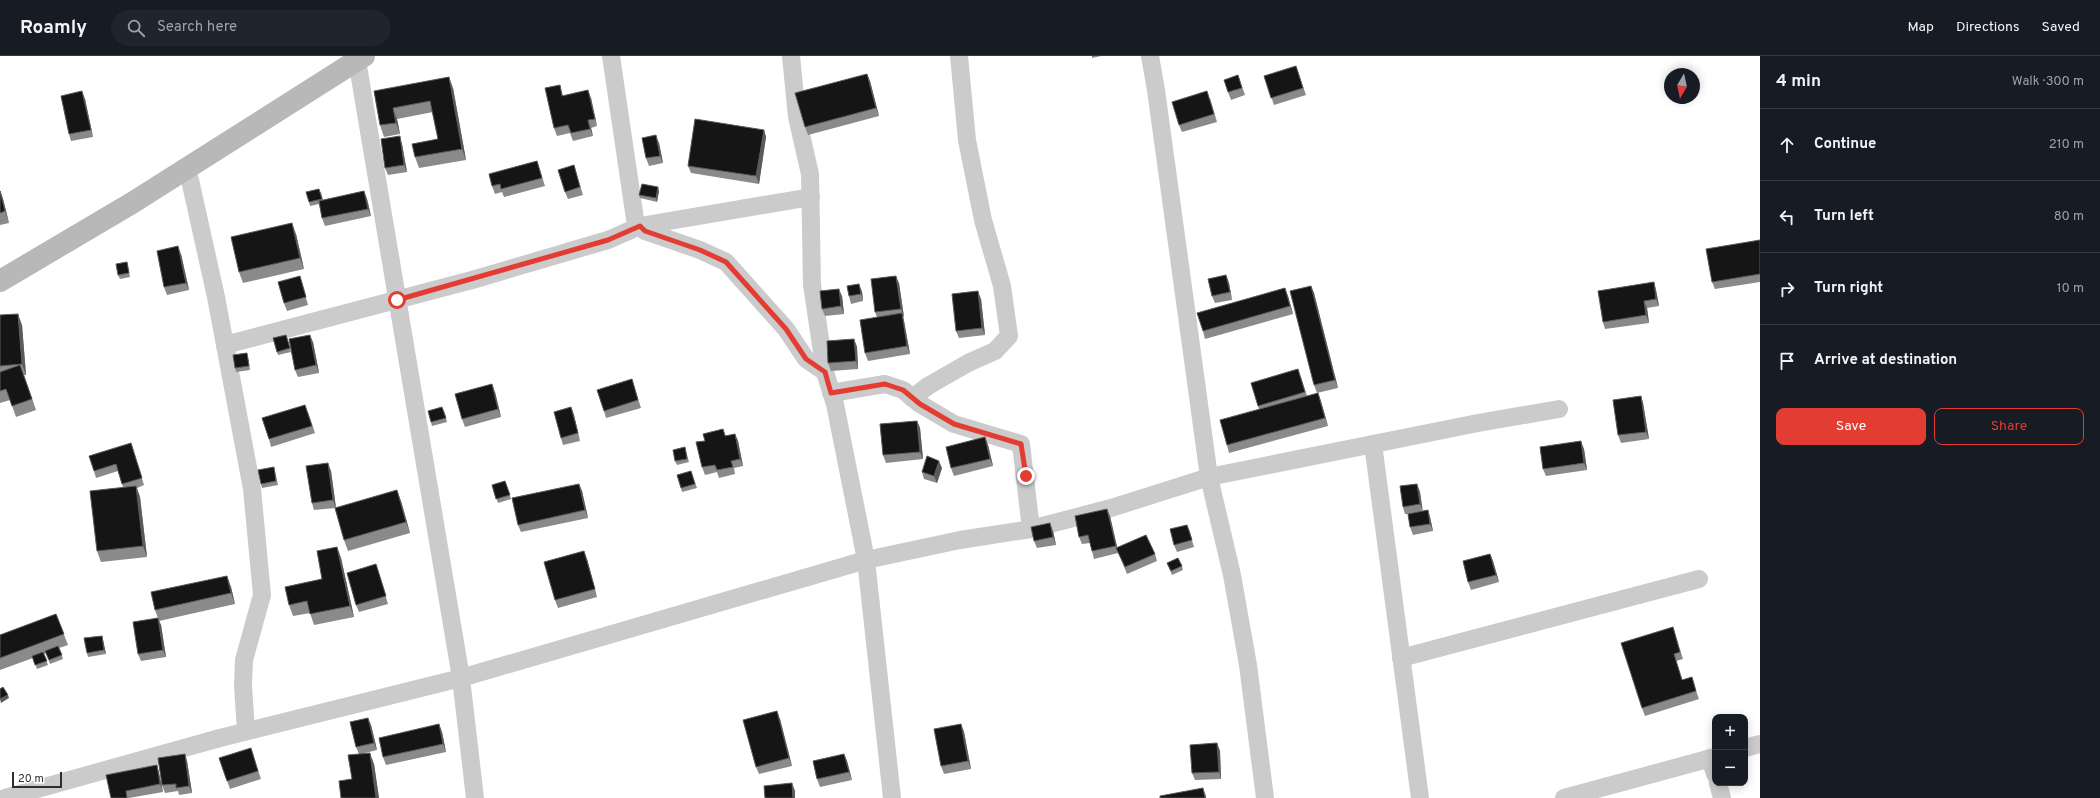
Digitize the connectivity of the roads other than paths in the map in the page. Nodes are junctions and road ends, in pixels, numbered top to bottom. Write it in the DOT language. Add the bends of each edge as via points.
graph roads {
  1 [pos="611,56"];
  2 [pos="792,56"];
  3 [pos="959,56"];
  4 [pos="1150,56"];
  5 [pos="360,58"];
  6 [pos="184,170"];
  7 [pos="811,197"];
  8 [pos="640,226"];
  9 [pos="0,281"];
  10 [pos="397,300"];
  11 [pos="225,344"];
  12 [pos="825,372"];
  13 [pos="831,393"];
  14 [pos="912,398"];
  15 [pos="1559,409"];
  16 [pos="1373,444"];
  17 [pos="1209,477"];
  18 [pos="1031,529"];
  19 [pos="866,560"];
  20 [pos="1699,579"];
  21 [pos="1401,658"];
  22 [pos="461,678"];
  23 [pos="246,731"];
  24 [pos="1760,744"];
  25 [pos="1748,747"];
  26 [pos="1712,763"];
  27 [pos="1719,786"];
  28 [pos="5,798"];
  29 [pos="475,798"];
  30 [pos="892,798"];
  31 [pos="1265,798"];
  32 [pos="1420,798"];
  33 [pos="1564,798"];
  34 [pos="1722,798"];
  1 -- 8 [label="street" via="632,206 635,220"];
  2 -- 7 [label="street" via="797,117 810,174"];
  3 -- 14 [label="street" via="967,140 983,220 1002,286 1009,336 994,352 968,363"];
  4 -- 17 [label="street"];
  5 -- 6 [label="main road"];
  5 -- 10 [label="street"];
  6 -- 9 [label="main road"];
  6 -- 11 [label="street" via="190,180"];
  7 -- 8 [label="street"];
  7 -- 12 [label="street" via="812,285"];
  8 -- 10 [label="street" via="608,240"];
  8 -- 12 [label="street" via="645,231 688,245 726,262 786,329 806,359"];
  10 -- 11 [label="street"];
  10 -- 22 [label="street"];
  11 -- 23 [label="street" via="252,489 262,595 244,660"];
  12 -- 13 [label="street"];
  13 -- 14 [label="street" via="885,384 903,390"];
  13 -- 19 [label="street"];
  14 -- 18 [label="street" via="954,424 1021,444"];
  15 -- 16 [label="street"];
  16 -- 17 [label="street"];
  16 -- 21 [label="street"];
  17 -- 18 [label="street" via="1111,508"];
  17 -- 31 [label="street" via="1232,575 1248,665"];
  18 -- 19 [label="street" via="960,540"];
  19 -- 22 [label="street"];
  19 -- 30 [label="street"];
  20 -- 21 [label="street"];
  21 -- 32 [label="street"];
  22 -- 23 [label="street"];
  22 -- 29 [label="street"];
  23 -- 28 [label="street"];
  24 -- 25 [label="street"];
  26 -- 33 [label="street"];
  27 -- 34 [label="street"];
}
